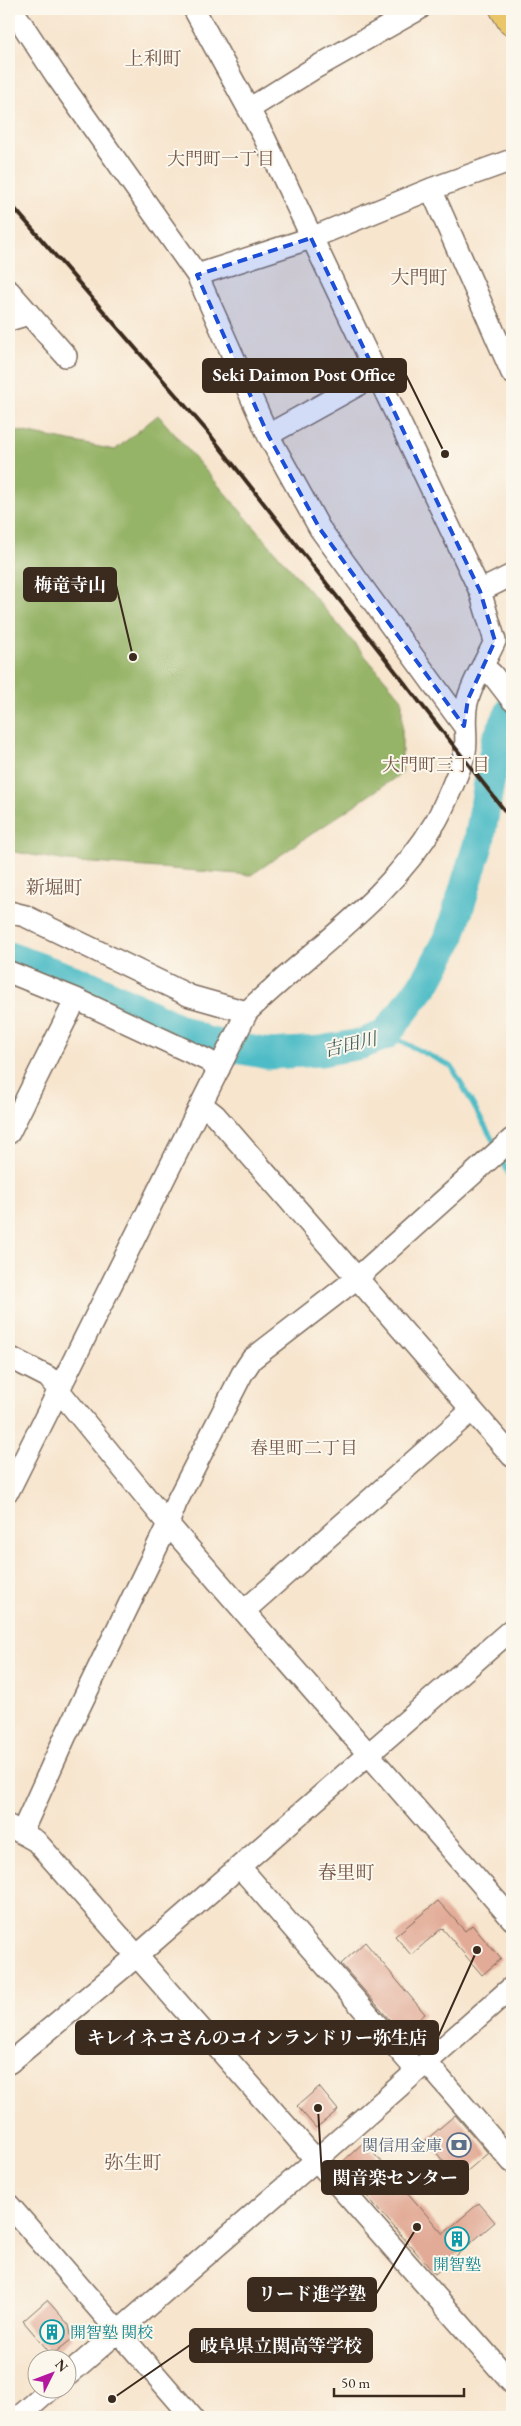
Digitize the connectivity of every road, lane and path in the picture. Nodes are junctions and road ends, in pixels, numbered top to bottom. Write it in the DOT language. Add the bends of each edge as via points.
graph roads {
  1 [pos="12,9"];
  2 [pos="194,9"];
  3 [pos="419,9"];
  4 [pos="504,9"];
  5 [pos="512,22"];
  6 [pos="249,109"];
  7 [pos="512,160"];
  8 [pos="432,188"];
  9 [pos="311,238"];
  10 [pos="197,275"];
  11 [pos="9,291"];
  12 [pos="19,317"];
  13 [pos="66,356"];
  14 [pos="512,373"];
  15 [pos="376,375"];
  16 [pos="268,435"];
  17 [pos="512,575"];
  18 [pos="480,591"];
  19 [pos="488,670"];
  20 [pos="512,700"];
  21 [pos="464,726"];
  22 [pos="9,912"];
  23 [pos="9,972"];
  24 [pos="76,1000"];
  25 [pos="245,1016"];
  26 [pos="223,1062"];
  27 [pos="201,1104"];
  28 [pos="9,1133"];
  29 [pos="512,1140"];
  30 [pos="358,1278"];
  31 [pos="9,1357"];
  32 [pos="58,1390"];
  33 [pos="472,1410"];
  34 [pos="512,1456"];
  35 [pos="9,1490"];
  36 [pos="168,1524"];
  37 [pos="244,1611"];
  38 [pos="512,1629"];
  39 [pos="369,1754"];
  40 [pos="15,1829"];
  41 [pos="240,1866"];
  42 [pos="512,1919"];
  43 [pos="138,1955"];
  44 [pos="512,1987"];
  45 [pos="9,2063"];
  46 [pos="422,2067"];
  47 [pos="316,2160"];
  48 [pos="512,2162"];
  49 [pos="9,2206"];
  50 [pos="117,2332"];
  51 [pos="78,2366"];
  52 [pos="512,2384"];
  53 [pos="41,2398"];
  54 [pos="19,2417"];
  55 [pos="192,2417"];
  1 -- 10 [label="street"];
  2 -- 6 [label="street"];
  3 -- 6 [label="street" via="313,68"];
  4 -- 5 [label="highway"];
  6 -- 9 [label="street"];
  7 -- 8 [label="street"];
  8 -- 9 [label="street"];
  8 -- 14 [label="street"];
  9 -- 10 [label="street"];
  9 -- 15 [label="street"];
  10 -- 16 [label="street"];
  11 -- 12 [label="street"];
  12 -- 13 [label="street"];
  15 -- 16 [label="street"];
  15 -- 18 [label="street"];
  16 -- 21 [label="street" via="320,529"];
  17 -- 18 [label="street"];
  18 -- 19 [label="street" via="495,641"];
  19 -- 20 [label="street"];
  19 -- 21 [label="street" via="468,699"];
  21 -- 25 [label="street" via="465,751 436,820 419,846 376,899 278,981"];
  22 -- 25 [label="street" via="25,916 190,996"];
  23 -- 24 [label="street"];
  24 -- 26 [label="street" via="207,1060"];
  24 -- 28 [label="street"];
  25 -- 26 [label="street"];
  26 -- 27 [label="street"];
  27 -- 30 [label="street" via="215,1115"];
  27 -- 32 [label="street"];
  29 -- 30 [label="street"];
  30 -- 33 [label="street"];
  30 -- 36 [label="street" via="252,1359 185,1485"];
  31 -- 32 [label="street" via="48,1376"];
  32 -- 35 [label="street"];
  32 -- 36 [label="street"];
  33 -- 34 [label="street"];
  33 -- 37 [label="street"];
  36 -- 37 [label="street"];
  36 -- 40 [label="street" via="65,1737"];
  37 -- 39 [label="street"];
  38 -- 39 [label="street"];
  39 -- 41 [label="street"];
  39 -- 42 [label="street"];
  40 -- 43 [label="street" via="36,1840"];
  41 -- 43 [label="street"];
  41 -- 46 [label="street"];
  43 -- 45 [label="street"];
  43 -- 47 [label="street"];
  44 -- 46 [label="street"];
  46 -- 47 [label="street"];
  46 -- 48 [label="street"];
  47 -- 50 [label="street"];
  47 -- 52 [label="street"];
  49 -- 50 [label="street"];
  50 -- 51 [label="street"];
  50 -- 55 [label="street"];
  53 -- 54 [label="street"];
}
